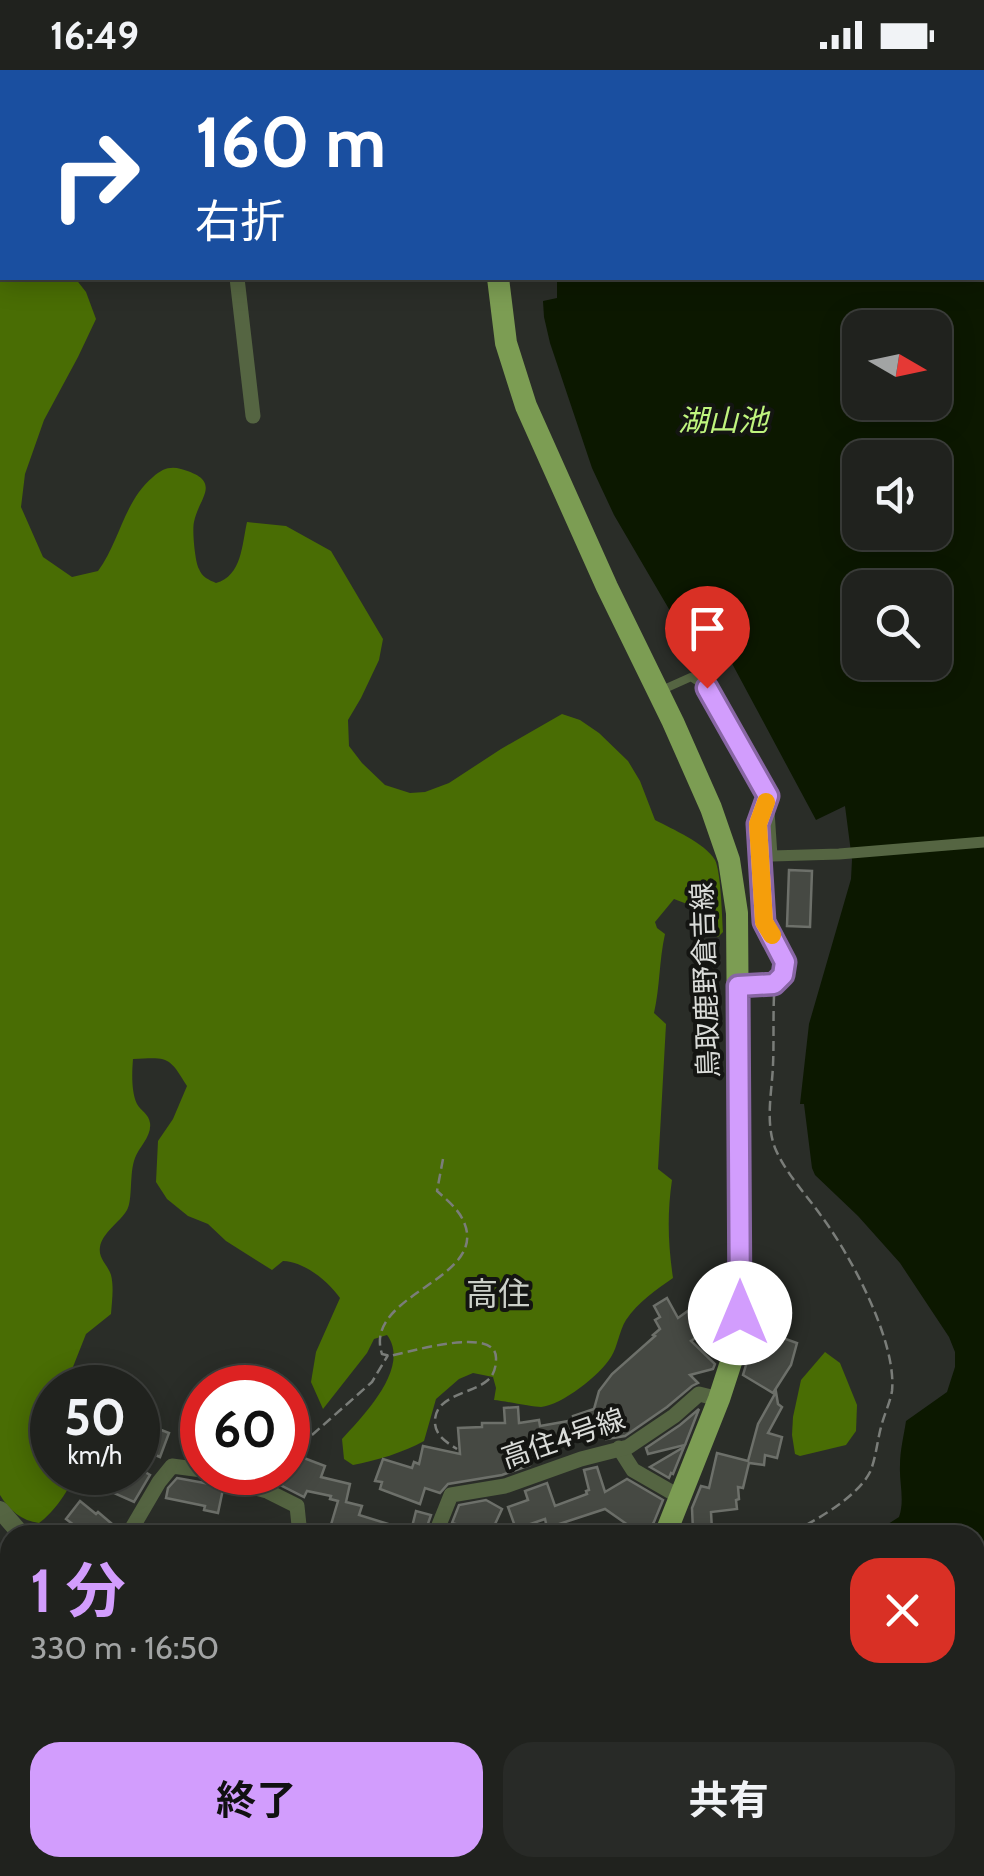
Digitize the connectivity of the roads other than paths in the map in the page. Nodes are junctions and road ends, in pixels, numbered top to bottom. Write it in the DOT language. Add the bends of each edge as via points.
graph roads {
  1 [pos="237,280"];
  2 [pos="498,280"];
  3 [pos="253,416"];
  4 [pos="658,691"];
  5 [pos="768,796"];
  6 [pos="984,842"];
  7 [pos="738,986"];
  8 [pos="719,1400"];
  9 [pos="619,1448"];
  10 [pos="180,1467"];
  11 [pos="276,1495"];
  12 [pos="680,1497"];
  13 [pos="134,1525"];
  14 [pos="299,1525"];
  15 [pos="439,1525"];
  16 [pos="669,1525"];
  1 -- 3 [label="street"];
  2 -- 4 [label="main road, 鳥取鹿野倉吉線" via="506,342 526,406"];
  4 -- 5 [label="lane" via="691,677 707,688"];
  4 -- 7 [label="main road, 鳥取鹿野倉吉線" via="729,860 738,913"];
  5 -- 6 [label="street" via="772,856"];
  5 -- 7 [label="lane" via="758,824 764,922 785,962 783,975 774,984"];
  7 -- 8 [label="main road, 鳥取鹿野倉吉線" via="740,1313"];
  8 -- 9 [label="street, 高住4号線" via="698,1394 640,1440"];
  8 -- 12 [label="main road, 鳥取鹿野倉吉線"];
  9 -- 12 [label="street" via="633,1470"];
  9 -- 15 [label="street, 高住4号線" via="505,1486 451,1495"];
  10 -- 13 [label="street" via="172,1466 159,1482"];
  11 -- 14 [label="street" via="297,1506"];
  12 -- 16 [label="main road, 鳥取鹿野倉吉線"];
}
